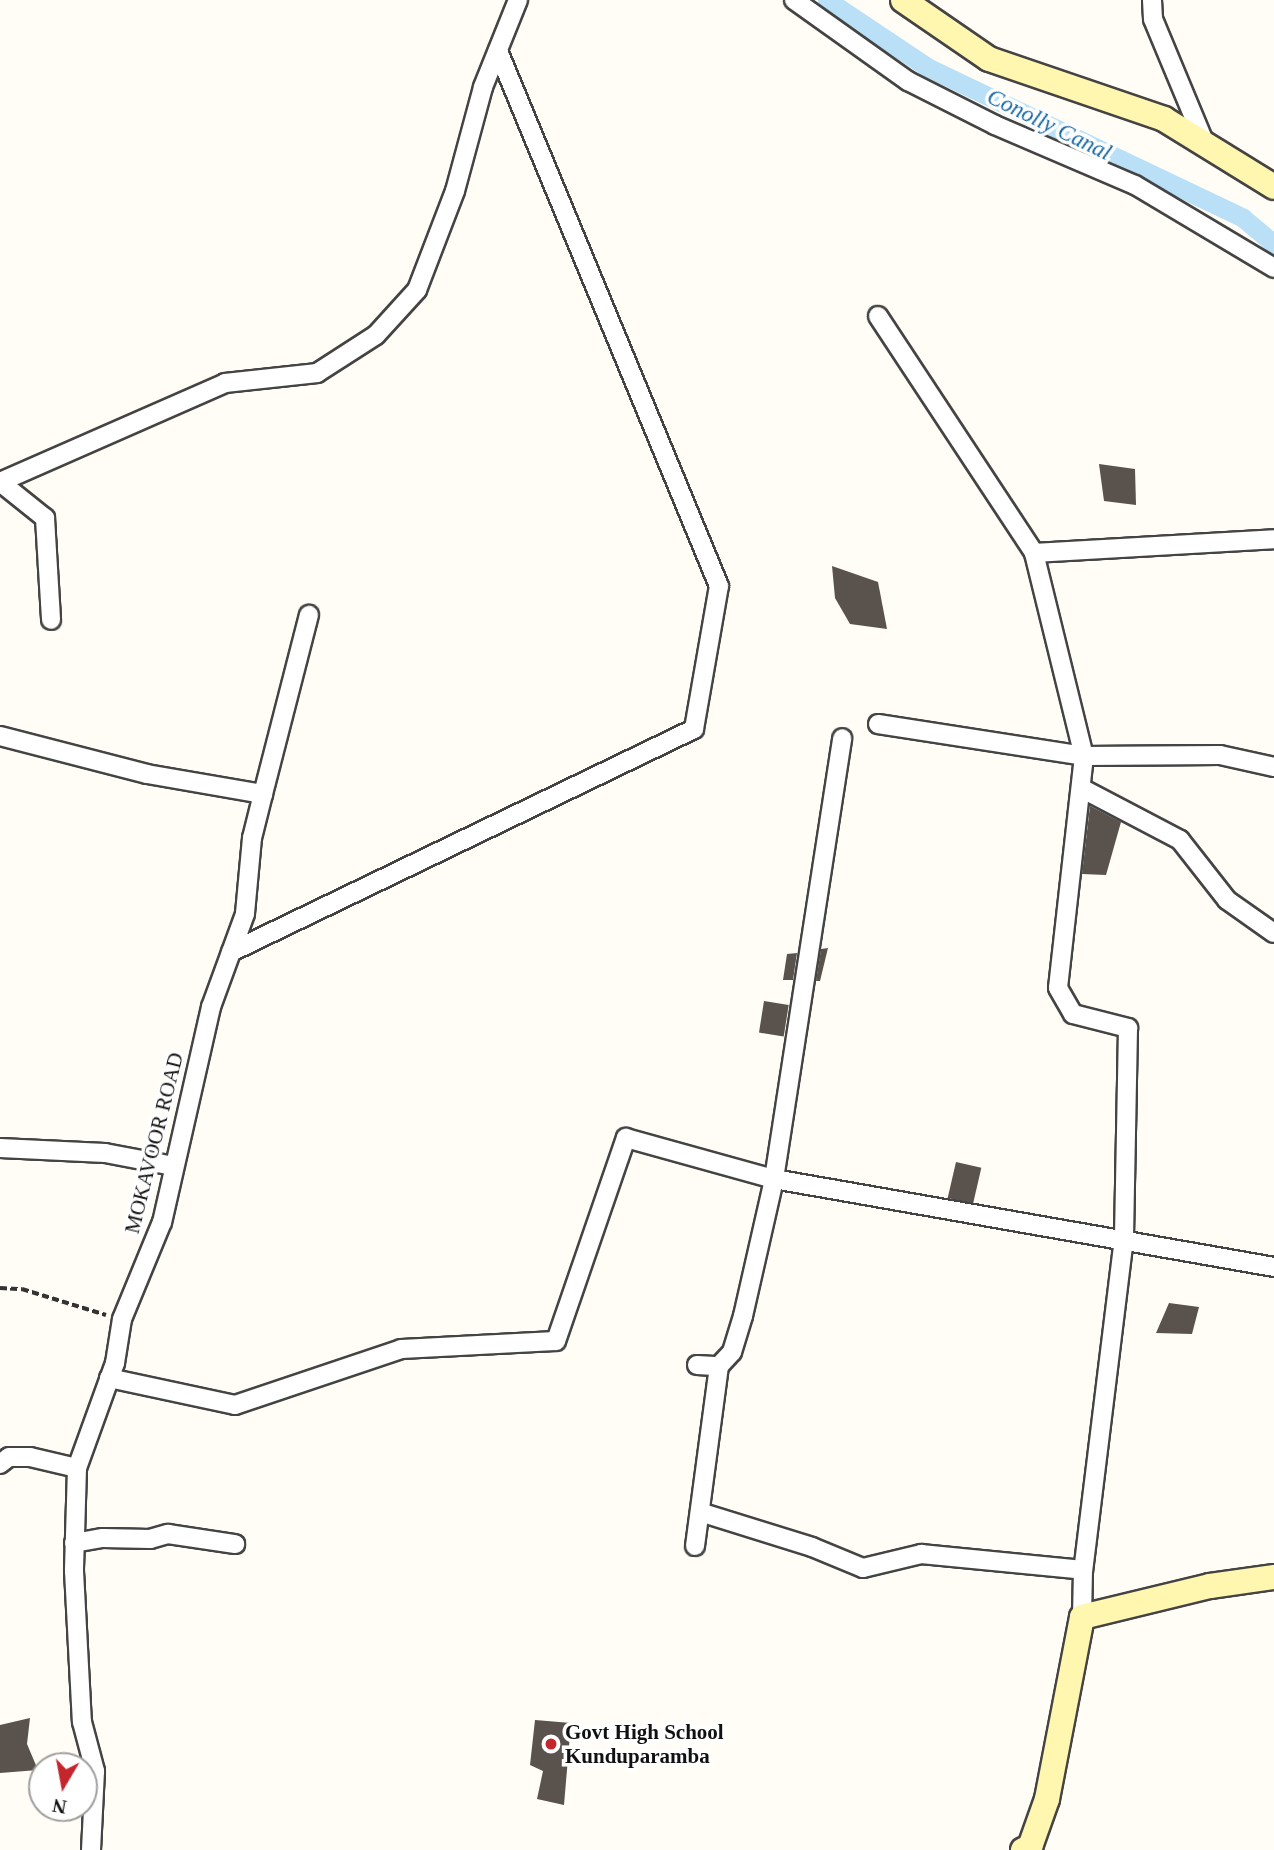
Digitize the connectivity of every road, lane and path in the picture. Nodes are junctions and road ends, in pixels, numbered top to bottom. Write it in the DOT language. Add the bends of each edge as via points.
graph roads {
  1 [pos="518,0"];
  2 [pos="794,0"];
  3 [pos="903,0"];
  4 [pos="1152,0"];
  5 [pos="498,51"];
  6 [pos="1205,144"];
  7 [pos="1274,187"];
  8 [pos="1274,268"];
  9 [pos="878,316"];
  10 [pos="0,482"];
  11 [pos="1274,539"];
  12 [pos="1034,554"];
  13 [pos="309,615"];
  14 [pos="51,620"];
  15 [pos="878,724"];
  16 [pos="1,732"];
  17 [pos="842,738"];
  18 [pos="1084,756"];
  19 [pos="1274,767"];
  20 [pos="1081,788"];
  21 [pos="263,794"];
  22 [pos="1274,933"];
  23 [pos="231,952"];
  24 [pos="0,1148"];
  25 [pos="173,1166"];
  26 [pos="774,1179"];
  27 [pos="1124,1238"];
  28 [pos="1274,1267"];
  29 [pos="0,1288"];
  30 [pos="122,1320"];
  31 [pos="697,1365"];
  32 [pos="719,1366"];
  33 [pos="108,1378"];
  34 [pos="0,1464"];
  35 [pos="77,1468"];
  36 [pos="703,1513"];
  37 [pos="75,1543"];
  38 [pos="235,1544"];
  39 [pos="695,1546"];
  40 [pos="1083,1570"];
  41 [pos="1274,1577"];
  42 [pos="1082,1617"];
  43 [pos="1028,1849"];
  44 [pos="91,1850"];
  1 -- 5 [label="street"];
  2 -- 8 [label="street" via="908,81 1168,202"];
  3 -- 6 [label="main road" via="989,59 1164,119"];
  4 -- 6 [label="street" via="1153,19"];
  5 -- 10 [label="street" via="455,191 417,290 376,335 317,373 225,383"];
  5 -- 23 [label="street" via="719,586 694,729"];
  6 -- 7 [label="main road"];
  9 -- 12 [label="street"];
  10 -- 14 [label="street" via="45,518"];
  11 -- 12 [label="street"];
  12 -- 18 [label="street"];
  13 -- 21 [label="street, MOKAVOOR ROAD"];
  15 -- 18 [label="street"];
  16 -- 21 [label="street" via="147,774"];
  17 -- 26 [label="street"];
  18 -- 19 [label="street" via="1220,755"];
  18 -- 20 [label="street"];
  20 -- 22 [label="street" via="1180,840 1227,900"];
  20 -- 27 [label="street" via="1058,988 1073,1014 1128,1028"];
  21 -- 23 [label="street, MOKAVOOR ROAD" via="252,838 245,914"];
  23 -- 25 [label="street, MOKAVOOR ROAD" via="211,1007"];
  24 -- 25 [label="street" via="105,1153"];
  25 -- 30 [label="street, MOKAVOOR ROAD" via="162,1222"];
  26 -- 27 [label="street"];
  26 -- 32 [label="street" via="743,1316 732,1352"];
  26 -- 33 [label="street" via="626,1138 556,1340 401,1349 235,1405"];
  27 -- 28 [label="street"];
  27 -- 40 [label="street"];
  29 -- 30 [label="path" via="22,1289"];
  30 -- 33 [label="street, MOKAVOOR ROAD"];
  31 -- 32 [label="street"];
  32 -- 36 [label="street"];
  33 -- 35 [label="street, MOKAVOOR ROAD"];
  34 -- 35 [label="street" via="9,1457 30,1457"];
  35 -- 37 [label="street, MOKAVOOR ROAD"];
  36 -- 39 [label="street"];
  36 -- 40 [label="street" via="863,1568 921,1554"];
  37 -- 38 [label="street" via="168,1534"];
  37 -- 44 [label="street, MOKAVOOR ROAD" via="82,1722 95,1771"];
  40 -- 42 [label="street"];
  41 -- 42 [label="main road" via="1210,1586"];
  42 -- 43 [label="main road" via="1047,1799"];
}
